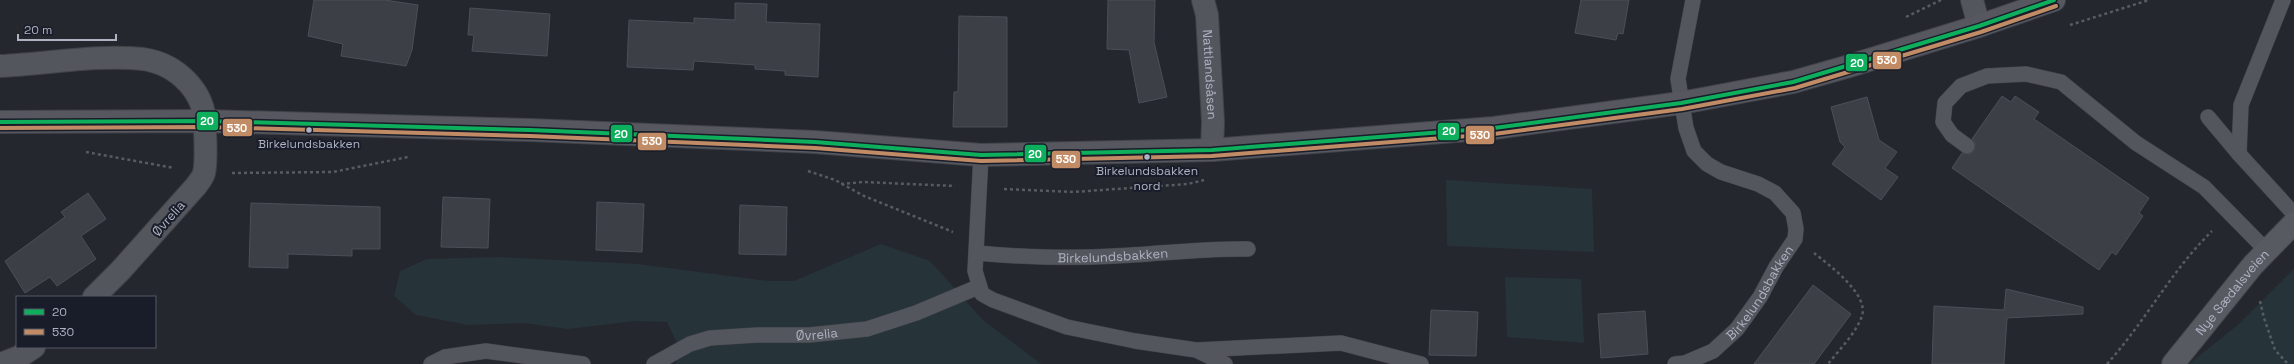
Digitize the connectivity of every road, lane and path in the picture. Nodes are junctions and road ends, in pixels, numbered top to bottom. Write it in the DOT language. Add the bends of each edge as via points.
graph roads {
  1 [pos="1203,0"];
  2 [pos="1693,0"];
  3 [pos="1941,0"];
  4 [pos="1972,0"];
  5 [pos="2054,0"];
  6 [pos="2283,0"];
  7 [pos="1899,20"];
  8 [pos="1979,26"];
  9 [pos="0,66"];
  10 [pos="1682,103"];
  11 [pos="2208,117"];
  12 [pos="205,121"];
  13 [pos="0,122"];
  14 [pos="1967,146"];
  15 [pos="78,150"];
  16 [pos="1212,150"];
  17 [pos="2239,154"];
  18 [pos="981,155"];
  19 [pos="413,156"];
  20 [pos="800,170"];
  21 [pos="204,173"];
  22 [pos="842,184"];
  23 [pos="978,188"];
  24 [pos="2294,214"];
  25 [pos="2294,223"];
  26 [pos="2216,226"];
  27 [pos="1794,239"];
  28 [pos="977,247"];
  29 [pos="1248,249"];
  30 [pos="2260,258"];
  31 [pos="978,287"];
  32 [pos="95,296"];
  33 [pos="1196,350"];
  34 [pos="431,364"];
  35 [pos="582,364"];
  36 [pos="654,364"];
  37 [pos="1225,364"];
  38 [pos="1421,364"];
  39 [pos="1675,364"];
  40 [pos="1828,364"];
  41 [pos="2107,364"];
  42 [pos="2173,364"];
  43 [pos="2288,364"];
  1 -- 16 [label="street, Nattlandsåsen" via="1208,31"];
  2 -- 10 [label="lane, Birkelundsbakken" via="1678,79"];
  3 -- 7 [label="path"];
  4 -- 8 [label="street"];
  5 -- 8 [label="main road"];
  6 -- 17 [label="lane" via="2241,105"];
  8 -- 10 [label="main road" via="1793,82"];
  9 -- 12 [label="street" via="116,58 145,59 170,69 187,80 200,98"];
  10 -- 16 [label="main road" via="1494,128"];
  10 -- 27 [label="lane, Birkelundsbakken" via="1694,151 1707,164 1722,172 1758,184 1775,193 1793,214 1796,229"];
  11 -- 17 [label="lane"];
  12 -- 13 [label="main road"];
  12 -- 18 [label="main road" via="530,130 815,142"];
  12 -- 21 [label="street"];
  14 -- 30 [label="lane" via="1952,134 1943,122 1945,102 1961,86 1987,76 2026,74 2061,82 2136,143 2204,187"];
  15 -- 21 [label="path"];
  16 -- 18 [label="main road"];
  17 -- 24 [label="lane"];
  18 -- 23 [label="lane"];
  19 -- 21 [label="path" via="333,172"];
  20 -- 22 [label="path"];
  21 -- 32 [label="street, Øvrelia" via="196,186"];
  22 -- 23 [label="path" via="863,182"];
  22 -- 28 [label="path"];
  23 -- 28 [label="lane"];
  25 -- 30 [label="main road, Nye Sædalsveien"];
  26 -- 41 [label="path" via="2191,251 2129,339"];
  27 -- 39 [label="lane, Birkelundsbakken" via="1760,297 1737,329 1713,351 1685,363"];
  27 -- 40 [label="path" via="1844,279 1859,296 1862,304 1862,316"];
  28 -- 29 [label="lane, Birkelundsbakken" via="1041,257"];
  28 -- 31 [label="lane" via="975,271"];
  30 -- 42 [label="main road, Nye Sædalsveien"];
  30 -- 43 [label="path" via="2264,318 2275,350"];
  31 -- 33 [label="lane" via="982,294 993,300 1067,327"];
  31 -- 36 [label="lane, Øvrelia" via="916,313 867,329 809,335 710,338 690,344"];
  33 -- 37 [label="lane"];
  33 -- 38 [label="lane" via="1341,343"];
  34 -- 35 [label="lane" via="445,357 486,350"];
}
